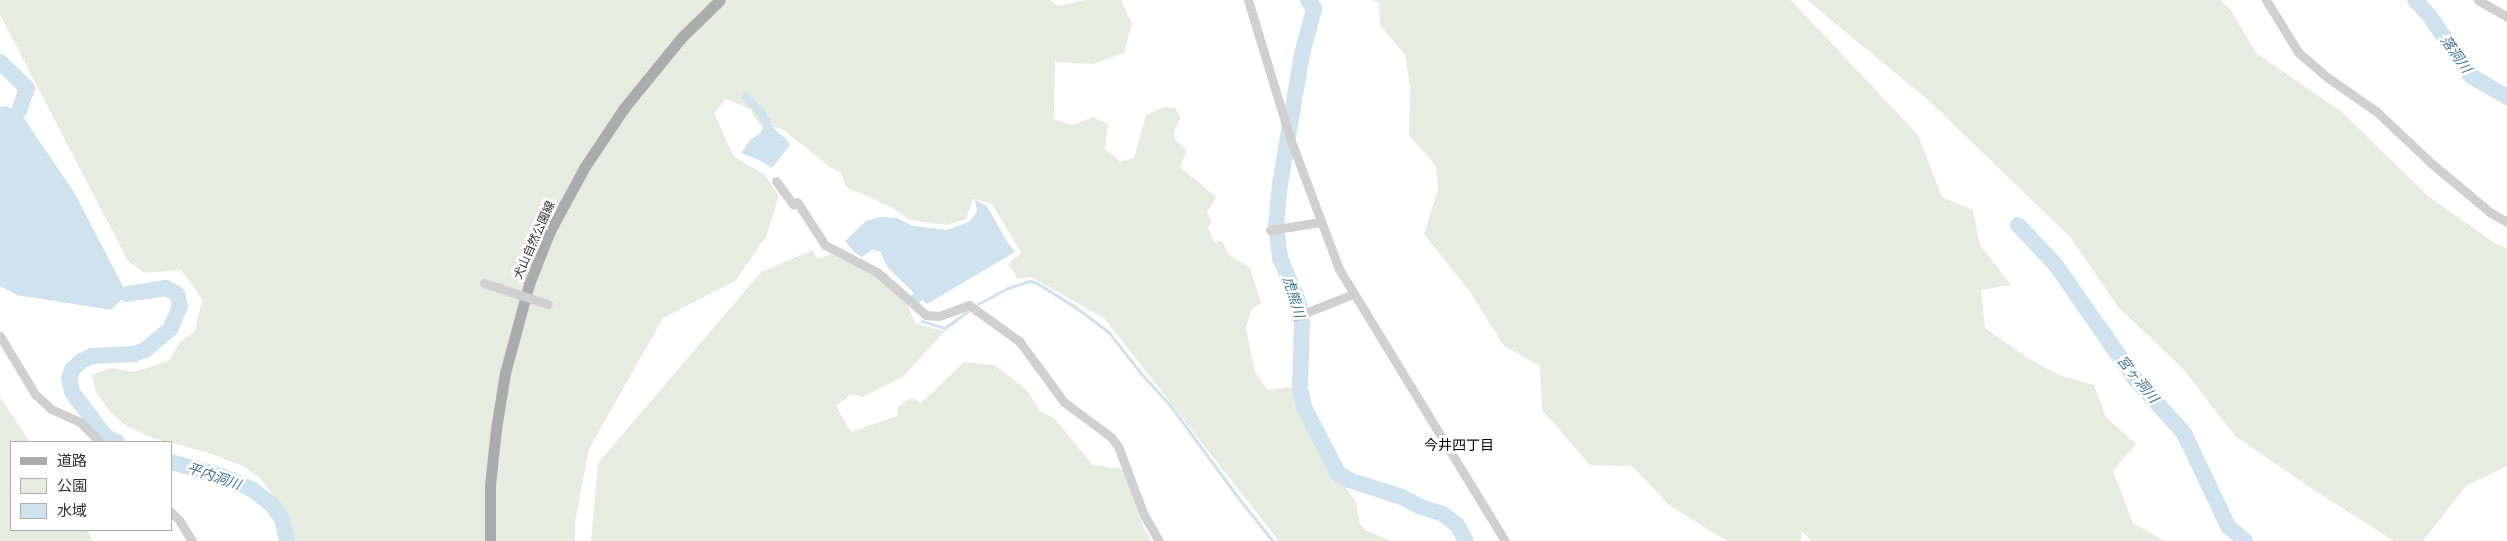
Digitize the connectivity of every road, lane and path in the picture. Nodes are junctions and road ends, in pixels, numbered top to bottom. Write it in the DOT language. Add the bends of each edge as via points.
graph roads {
  1 [pos="720,0"];
  2 [pos="1248,0"];
  3 [pos="2266,0"];
  4 [pos="2478,0"];
  5 [pos="2507,17"];
  6 [pos="776,181"];
  7 [pos="1320,222"];
  8 [pos="2507,222"];
  9 [pos="1270,230"];
  10 [pos="484,283"];
  11 [pos="1353,294"];
  12 [pos="548,304"];
  13 [pos="1295,317"];
  14 [pos="0,336"];
  15 [pos="99,441"];
  16 [pos="172,513"];
  17 [pos="192,541"];
  18 [pos="490,541"];
  19 [pos="1159,541"];
  20 [pos="1505,541"];
  1 -- 18 [label="main road, 犬山自然公園線" via="681,38 624,108 584,168 550,231 529,284 505,373 490,485"];
  2 -- 7 [label="street"];
  3 -- 8 [label="street" via="2298,52 2377,112 2431,163"];
  4 -- 5 [label="street"];
  6 -- 19 [label="street" via="793,204 797,202 825,245 878,272 926,315 939,316 969,305 1018,340 1064,402 1111,437 1118,446 1144,515"];
  7 -- 9 [label="street"];
  7 -- 11 [label="street"];
  10 -- 12 [label="street, bridge"];
  11 -- 13 [label="street"];
  11 -- 20 [label="street"];
  14 -- 15 [label="street" via="35,394 51,409 80,422"];
  16 -- 17 [label="street"];
}
